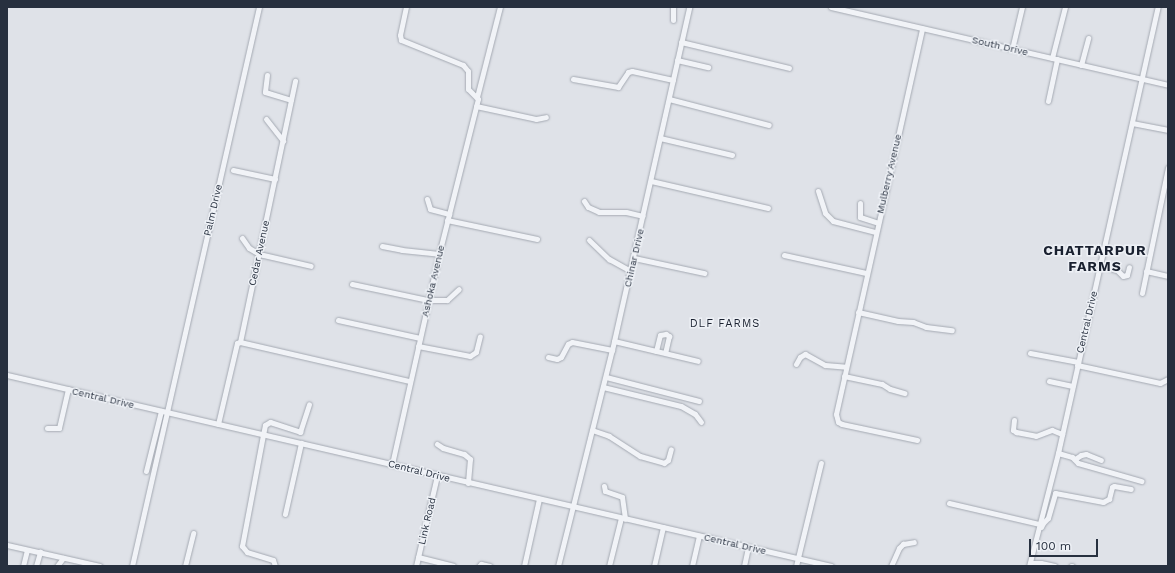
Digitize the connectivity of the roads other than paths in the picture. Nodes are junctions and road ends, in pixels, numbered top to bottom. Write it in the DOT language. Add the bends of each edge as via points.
graph roads {
  1 [pos="259,7"];
  2 [pos="406,7"];
  3 [pos="500,7"];
  4 [pos="673,7"];
  5 [pos="689,7"];
  6 [pos="832,7"];
  7 [pos="1022,7"];
  8 [pos="1065,7"];
  9 [pos="1158,7"];
  10 [pos="673,20"];
  11 [pos="922,28"];
  12 [pos="1088,38"];
  13 [pos="681,42"];
  14 [pos="1012,49"];
  15 [pos="1055,59"];
  16 [pos="677,60"];
  17 [pos="1081,65"];
  18 [pos="708,67"];
  19 [pos="789,68"];
  20 [pos="267,75"];
  21 [pos="573,79"];
  22 [pos="1142,79"];
  23 [pos="673,80"];
  24 [pos="295,81"];
  25 [pos="1168,84"];
  26 [pos="478,98"];
  27 [pos="669,99"];
  28 [pos="291,100"];
  29 [pos="1048,101"];
  30 [pos="476,106"];
  31 [pos="546,117"];
  32 [pos="266,119"];
  33 [pos="1132,123"];
  34 [pos="769,125"];
  35 [pos="1168,130"];
  36 [pos="660,138"];
  37 [pos="283,141"];
  38 [pos="732,155"];
  39 [pos="1168,168"];
  40 [pos="232,170"];
  41 [pos="275,179"];
  42 [pos="651,181"];
  43 [pos="818,191"];
  44 [pos="427,199"];
  45 [pos="584,201"];
  46 [pos="860,203"];
  47 [pos="768,208"];
  48 [pos="644,216"];
  49 [pos="448,217"];
  50 [pos="878,223"];
  51 [pos="876,232"];
  52 [pos="242,238"];
  53 [pos="537,239"];
  54 [pos="589,240"];
  55 [pos="382,246"];
  56 [pos="258,254"];
  57 [pos="439,254"];
  58 [pos="784,255"];
  59 [pos="634,258"];
  60 [pos="311,266"];
  61 [pos="1099,266"];
  62 [pos="1129,267"];
  63 [pos="631,271"];
  64 [pos="1146,271"];
  65 [pos="704,273"];
  66 [pos="866,274"];
  67 [pos="1168,276"];
  68 [pos="352,284"];
  69 [pos="459,290"];
  70 [pos="1142,293"];
  71 [pos="428,300"];
  72 [pos="858,312"];
  73 [pos="338,320"];
  74 [pos="952,330"];
  75 [pos="480,336"];
  76 [pos="420,338"];
  77 [pos="240,342"];
  78 [pos="614,342"];
  79 [pos="418,346"];
  80 [pos="612,350"];
  81 [pos="656,351"];
  82 [pos="1030,353"];
  83 [pos="665,354"];
  84 [pos="548,357"];
  85 [pos="698,361"];
  86 [pos="796,364"];
  87 [pos="1077,364"];
  88 [pos="846,367"];
  89 [pos="7,375"];
  90 [pos="844,376"];
  91 [pos="606,377"];
  92 [pos="1168,379"];
  93 [pos="410,381"];
  94 [pos="1049,381"];
  95 [pos="1072,386"];
  96 [pos="603,387"];
  97 [pos="68,389"];
  98 [pos="904,393"];
  99 [pos="699,401"];
  100 [pos="309,404"];
  101 [pos="161,411"];
  102 [pos="167,412"];
  103 [pos="1014,420"];
  104 [pos="701,422"];
  105 [pos="218,424"];
  106 [pos="47,428"];
  107 [pos="592,430"];
  108 [pos="1062,434"];
  109 [pos="263,435"];
  110 [pos="917,440"];
  111 [pos="301,443"];
  112 [pos="437,444"];
  113 [pos="671,449"];
  114 [pos="1058,453"];
  115 [pos="1075,459"];
  116 [pos="1102,460"];
  117 [pos="821,463"];
  118 [pos="392,464"];
  119 [pos="146,471"];
  120 [pos="437,476"];
  121 [pos="1141,481"];
  122 [pos="468,483"];
  123 [pos="604,486"];
  124 [pos="1131,489"];
  125 [pos="539,499"];
  126 [pos="949,503"];
  127 [pos="572,507"];
  128 [pos="285,514"];
  129 [pos="623,519"];
  130 [pos="1039,524"];
  131 [pos="663,527"];
  132 [pos="193,533"];
  133 [pos="1037,534"];
  134 [pos="699,536"];
  135 [pos="914,542"];
  136 [pos="7,545"];
  137 [pos="748,547"];
  138 [pos="27,550"];
  139 [pos="40,552"];
  140 [pos="63,558"];
  141 [pos="418,558"];
  142 [pos="798,558"];
  143 [pos="1030,564"];
  144 [pos="23,566"];
  145 [pos="36,566"];
  146 [pos="57,566"];
  147 [pos="100,566"];
  148 [pos="132,566"];
  149 [pos="185,566"];
  150 [pos="275,566"];
  151 [pos="416,566"];
  152 [pos="453,566"];
  153 [pos="479,566"];
  154 [pos="490,566"];
  155 [pos="524,566"];
  156 [pos="558,566"];
  157 [pos="609,566"];
  158 [pos="654,566"];
  159 [pos="692,566"];
  160 [pos="744,566"];
  161 [pos="796,566"];
  162 [pos="831,566"];
  163 [pos="891,566"];
  164 [pos="1055,566"];
  1 -- 102 [label="street, Palm Drive"];
  2 -- 26 [label="street" via="401,40 463,65 468,71 468,89"];
  3 -- 26 [label="street, Ashoka Avenue"];
  4 -- 10 [label="street"];
  5 -- 13 [label="street, Chinar Drive"];
  6 -- 11 [label="street, South Drive"];
  7 -- 14 [label="street"];
  8 -- 15 [label="street"];
  9 -- 22 [label="street, Central Drive"];
  11 -- 14 [label="street, South Drive"];
  11 -- 50 [label="street, Mulberry Avenue"];
  12 -- 17 [label="street"];
  13 -- 16 [label="street, Chinar Drive"];
  13 -- 19 [label="street"];
  14 -- 15 [label="street, South Drive"];
  15 -- 17 [label="street, South Drive"];
  15 -- 29 [label="street"];
  16 -- 18 [label="street"];
  16 -- 23 [label="street, Chinar Drive"];
  17 -- 22 [label="street, South Drive"];
  20 -- 28 [label="street" via="265,92"];
  21 -- 23 [label="street" via="618,87 628,72 632,71"];
  22 -- 25 [label="street, South Drive"];
  22 -- 33 [label="street, Central Drive"];
  23 -- 27 [label="street, Chinar Drive"];
  24 -- 28 [label="street, Cedar Avenue"];
  26 -- 30 [label="street, Ashoka Avenue"];
  27 -- 34 [label="street"];
  27 -- 36 [label="street, Chinar Drive"];
  28 -- 37 [label="street, Cedar Avenue"];
  30 -- 31 [label="street" via="536,119"];
  30 -- 49 [label="street, Ashoka Avenue"];
  32 -- 37 [label="street"];
  33 -- 35 [label="street"];
  33 -- 61 [label="street, Central Drive"];
  36 -- 38 [label="street"];
  36 -- 42 [label="street, Chinar Drive"];
  37 -- 41 [label="street, Cedar Avenue"];
  39 -- 64 [label="street"];
  40 -- 41 [label="street"];
  41 -- 56 [label="street, Cedar Avenue"];
  42 -- 47 [label="street"];
  42 -- 48 [label="street, Chinar Drive"];
  43 -- 51 [label="street" via="825,213 833,221"];
  44 -- 49 [label="street" via="430,209"];
  45 -- 48 [label="street" via="588,207 599,212 626,212"];
  46 -- 50 [label="street" via="860,217"];
  48 -- 59 [label="street, Chinar Drive"];
  49 -- 53 [label="street"];
  49 -- 57 [label="street, Ashoka Avenue"];
  50 -- 51 [label="street, Mulberry Avenue"];
  51 -- 66 [label="street, Mulberry Avenue"];
  52 -- 56 [label="street" via="249,248"];
  54 -- 63 [label="street" via="609,259"];
  55 -- 57 [label="street"];
  56 -- 60 [label="street"];
  56 -- 77 [label="street, Cedar Avenue"];
  57 -- 71 [label="street, Ashoka Avenue"];
  58 -- 66 [label="street"];
  59 -- 63 [label="street, Chinar Drive"];
  59 -- 65 [label="street"];
  61 -- 62 [label="street" via="1117,270 1123,276 1127,275"];
  61 -- 87 [label="street, Central Drive"];
  63 -- 78 [label="street, Chinar Drive"];
  64 -- 67 [label="street"];
  64 -- 70 [label="street"];
  66 -- 72 [label="street, Mulberry Avenue"];
  68 -- 71 [label="street"];
  69 -- 71 [label="street" via="447,300"];
  71 -- 76 [label="street, Ashoka Avenue"];
  72 -- 74 [label="street"];
  72 -- 88 [label="street, Mulberry Avenue"];
  73 -- 76 [label="street"];
  75 -- 79 [label="street" via="476,352 470,356"];
  76 -- 79 [label="street, Ashoka Avenue"];
  77 -- 93 [label="street"];
  77 -- 105 [label="street, Cedar Avenue"];
  78 -- 80 [label="street, Chinar Drive"];
  78 -- 81 [label="street"];
  79 -- 93 [label="street, Ashoka Avenue"];
  80 -- 84 [label="street" via="572,342 568,344 561,357"];
  80 -- 91 [label="street, Chinar Drive"];
  81 -- 83 [label="street"];
  81 -- 83 [label="street" via="660,335 666,334 669,336"];
  82 -- 87 [label="street"];
  83 -- 85 [label="street"];
  86 -- 88 [label="street" via="805,354 825,365"];
  87 -- 92 [label="street" via="1160,384"];
  87 -- 95 [label="street, Central Drive"];
  88 -- 90 [label="street, Mulberry Avenue"];
  89 -- 97 [label="street, Central Drive"];
  90 -- 98 [label="street" via="882,384 890,390"];
  90 -- 110 [label="street, Mulberry Avenue" via="836,414 838,422"];
  91 -- 96 [label="street, Chinar Drive"];
  91 -- 99 [label="street"];
  93 -- 118 [label="street, Ashoka Avenue"];
  94 -- 95 [label="street"];
  95 -- 108 [label="street, Central Drive"];
  96 -- 104 [label="street" via="681,406 695,414"];
  96 -- 107 [label="street, Chinar Drive"];
  97 -- 101 [label="street, Central Drive"];
  97 -- 106 [label="street" via="59,428"];
  100 -- 109 [label="street" via="300,432 270,422 265,425"];
  101 -- 102 [label="street, Central Drive"];
  101 -- 119 [label="street"];
  102 -- 105 [label="street, Central Drive"];
  102 -- 148 [label="street, Palm Drive"];
  103 -- 108 [label="street" via="1013,430 1016,432 1036,436 1052,430"];
  105 -- 109 [label="street, Central Drive"];
  107 -- 113 [label="street" via="609,436 640,456 664,463 668,460"];
  107 -- 127 [label="street, Chinar Drive"];
  108 -- 114 [label="street, Central Drive"];
  109 -- 111 [label="street, Central Drive"];
  109 -- 150 [label="street" via="242,546 247,552 274,560"];
  111 -- 118 [label="street, Central Drive"];
  111 -- 128 [label="street"];
  112 -- 122 [label="street" via="470,459"];
  114 -- 115 [label="street"];
  114 -- 130 [label="street, Central Drive"];
  115 -- 116 [label="street" via="1086,454"];
  115 -- 121 [label="street" via="1080,464"];
  117 -- 142 [label="street"];
  118 -- 120 [label="street, Central Drive"];
  120 -- 122 [label="street, Central Drive"];
  120 -- 141 [label="street, Link Road"];
  122 -- 125 [label="street, Central Drive"];
  123 -- 129 [label="street" via="605,491 623,499"];
  124 -- 133 [label="street" via="1114,486 1109,499 1102,502 1055,493 1048,518 1042,523"];
  125 -- 127 [label="street, Central Drive"];
  125 -- 155 [label="street"];
  126 -- 130 [label="street"];
  127 -- 129 [label="street, Central Drive"];
  127 -- 156 [label="street, Chinar Drive"];
  129 -- 131 [label="street, Central Drive"];
  129 -- 157 [label="street"];
  130 -- 133 [label="street, Central Drive"];
  131 -- 134 [label="street, Central Drive"];
  131 -- 158 [label="street"];
  132 -- 149 [label="street"];
  133 -- 143 [label="street, Central Drive"];
  134 -- 137 [label="street, Central Drive"];
  134 -- 159 [label="street"];
  135 -- 163 [label="street" via="907,542 898,548"];
  136 -- 138 [label="street"];
  137 -- 142 [label="street, Central Drive"];
  137 -- 160 [label="street"];
  138 -- 139 [label="street"];
  138 -- 144 [label="street"];
  139 -- 140 [label="street"];
  139 -- 145 [label="street"];
  140 -- 146 [label="street"];
  140 -- 147 [label="street"];
  141 -- 151 [label="street, Link Road"];
  141 -- 152 [label="street"];
  142 -- 161 [label="street"];
  142 -- 162 [label="street, Central Drive"];
  143 -- 164 [label="street"];
  153 -- 154 [label="street"];
}
